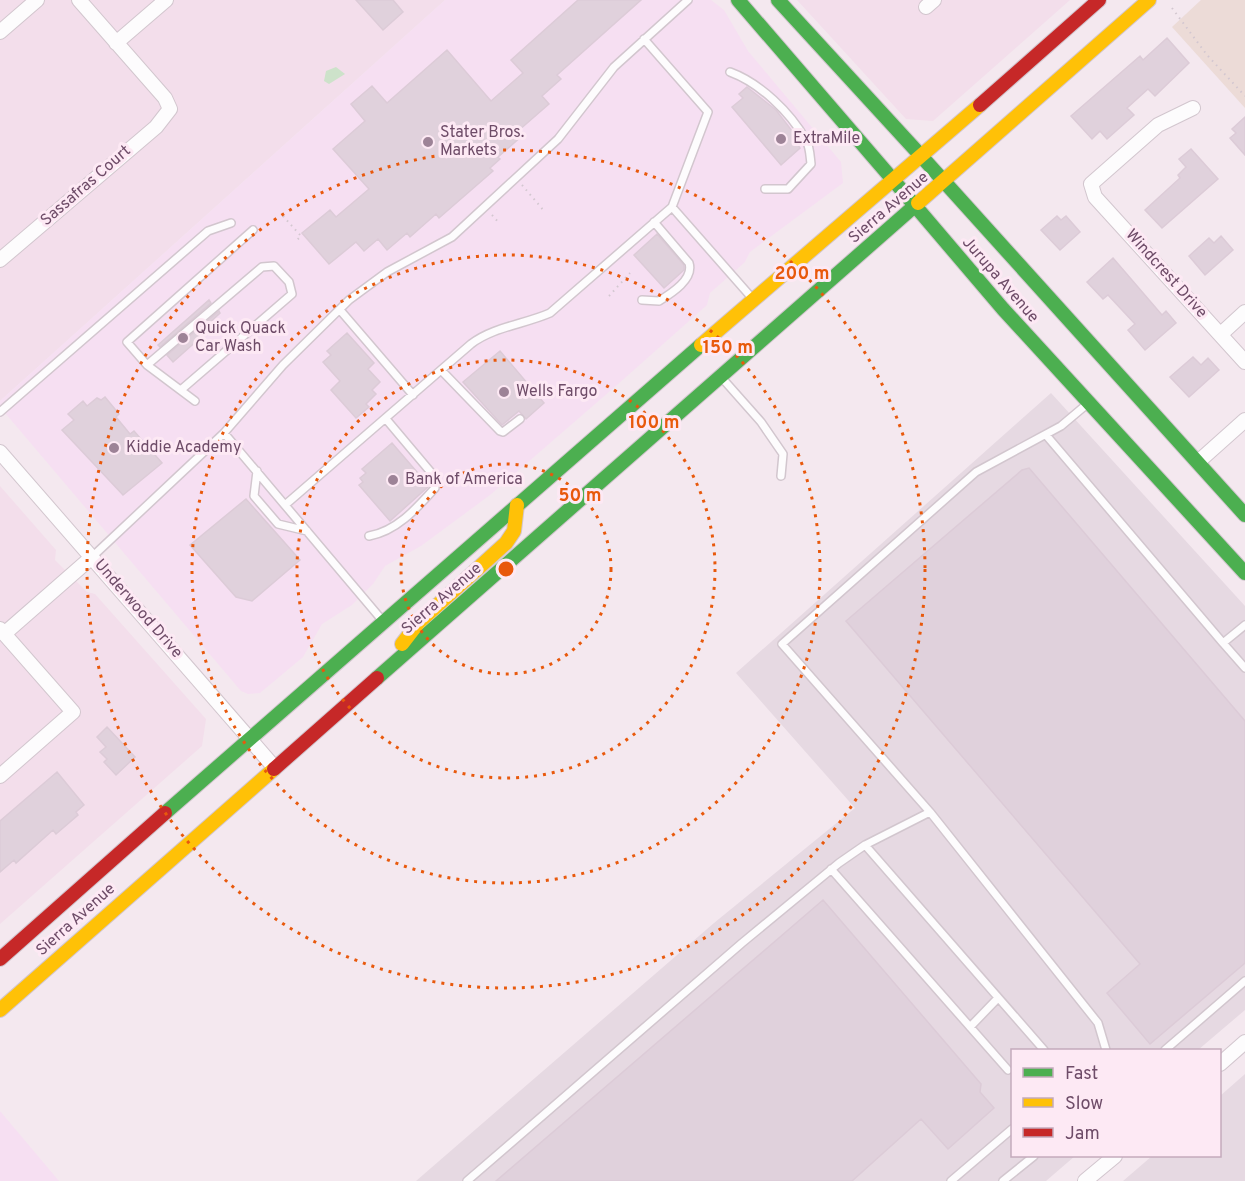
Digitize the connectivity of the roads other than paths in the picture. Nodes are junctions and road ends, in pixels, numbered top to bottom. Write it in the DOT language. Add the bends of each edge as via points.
graph roads {
  1 [pos="37,0"];
  2 [pos="79,0"];
  3 [pos="166,0"];
  4 [pos="688,0"];
  5 [pos="738,0"];
  6 [pos="778,0"];
  7 [pos="1099,0"];
  8 [pos="1149,0"];
  9 [pos="0,32"];
  10 [pos="645,39"];
  11 [pos="116,43"];
  12 [pos="730,72"];
  13 [pos="1193,108"];
  14 [pos="922,158"];
  15 [pos="894,181"];
  16 [pos="945,181"];
  17 [pos="765,189"];
  18 [pos="915,206"];
  19 [pos="672,207"];
  20 [pos="654,222"];
  21 [pos="231,223"];
  22 [pos="253,230"];
  23 [pos="0,260"];
  24 [pos="642,300"];
  25 [pos="754,301"];
  26 [pos="340,310"];
  27 [pos="1245,312"];
  28 [pos="1221,334"];
  29 [pos="1245,362"];
  30 [pos="147,365"];
  31 [pos="441,370"];
  32 [pos="722,378"];
  33 [pos="182,389"];
  34 [pos="413,395"];
  35 [pos="195,401"];
  36 [pos="1088,404"];
  37 [pos="0,412"];
  38 [pos="386,419"];
  39 [pos="520,419"];
  40 [pos="1245,420"];
  41 [pos="224,433"];
  42 [pos="1046,435"];
  43 [pos="0,452"];
  44 [pos="1198,462"];
  45 [pos="257,471"];
  46 [pos="781,476"];
  47 [pos="517,504"];
  48 [pos="285,505"];
  49 [pos="1245,515"];
  50 [pos="308,531"];
  51 [pos="369,537"];
  52 [pos="92,557"];
  53 [pos="1245,573"];
  54 [pos="384,622"];
  55 [pos="1245,625"];
  56 [pos="2,631"];
  57 [pos="1224,643"];
  58 [pos="1245,668"];
  59 [pos="386,670"];
  60 [pos="249,737"];
  61 [pos="274,766"];
  62 [pos="0,776"];
  63 [pos="930,812"];
  64 [pos="865,845"];
  65 [pos="831,869"];
  66 [pos="0,959"];
  67 [pos="1245,981"];
  68 [pos="998,998"];
  69 [pos="0,1010"];
  70 [pos="970,1027"];
  71 [pos="1245,1042"];
  72 [pos="1043,1049"];
  73 [pos="1106,1049"];
  74 [pos="1166,1049"];
  75 [pos="1221,1063"];
  76 [pos="1008,1070"];
  77 [pos="1011,1132"];
  78 [pos="1031,1157"];
  79 [pos="1113,1157"];
  80 [pos="467,1181"];
  81 [pos="951,1181"];
  82 [pos="1003,1181"];
  83 [pos="1085,1181"];
  1 -- 9 [label="street"];
  2 -- 11 [label="street"];
  3 -- 11 [label="street"];
  4 -- 10 [label="lane"];
  5 -- 15 [label="main road, Jurupa Avenue"];
  6 -- 14 [label="main road, Jurupa Avenue"];
  7 -- 14 [label="main road, Sierra Avenue"];
  8 -- 16 [label="main road, Sierra Avenue"];
  10 -- 19 [label="lane" via="708,112"];
  10 -- 26 [label="lane" via="614,67 558,139 452,237 366,285"];
  11 -- 23 [label="street, Sassafras Court" via="165,98 170,110 156,127"];
  12 -- 17 [label="lane" via="750,79 775,101 807,142 811,164 788,189"];
  13 -- 28 [label="street, Windcrest Drive" via="1158,125 1091,184 1095,197"];
  14 -- 15 [label="main road, Sierra Avenue"];
  14 -- 16 [label="main road, Jurupa Avenue"];
  15 -- 18 [label="main road, Jurupa Avenue"];
  15 -- 25 [label="main road, Sierra Avenue"];
  16 -- 18 [label="main road, Sierra Avenue"];
  16 -- 44 [label="main road, Jurupa Avenue"];
  18 -- 32 [label="main road, Sierra Avenue"];
  18 -- 36 [label="main road, Jurupa Avenue"];
  19 -- 20 [label="lane"];
  19 -- 25 [label="lane"];
  20 -- 24 [label="lane" via="691,269 689,277 659,301"];
  20 -- 31 [label="lane" via="550,313 480,337"];
  21 -- 37 [label="lane" via="208,231"];
  22 -- 30 [label="lane" via="127,342"];
  25 -- 47 [label="main road, Sierra Avenue"];
  26 -- 34 [label="lane"];
  26 -- 41 [label="lane" via="283,365"];
  27 -- 28 [label="street"];
  28 -- 29 [label="street, Windcrest Drive"];
  30 -- 33 [label="lane"];
  30 -- 33 [label="lane" via="262,267 274,266 289,282 292,294"];
  31 -- 34 [label="lane"];
  31 -- 39 [label="lane" via="500,431"];
  32 -- 46 [label="lane" via="783,453"];
  32 -- 59 [label="main road, Sierra Avenue"];
  33 -- 35 [label="lane"];
  34 -- 38 [label="lane"];
  36 -- 42 [label="lane"];
  36 -- 53 [label="main road, Jurupa Avenue"];
  38 -- 48 [label="lane"];
  38 -- 51 [label="lane" via="434,476 435,488 398,524"];
  40 -- 44 [label="street"];
  41 -- 45 [label="lane"];
  41 -- 52 [label="lane"];
  42 -- 57 [label="lane"];
  42 -- 63 [label="lane" via="976,472 782,644"];
  43 -- 52 [label="street, Underwood Drive"];
  44 -- 49 [label="main road, Jurupa Avenue"];
  45 -- 48 [label="lane"];
  45 -- 50 [label="lane" via="254,496 278,524"];
  47 -- 54 [label="main road, Sierra Avenue"];
  47 -- 59 [label="main road" via="514,531 506,543 418,622"];
  48 -- 50 [label="lane"];
  50 -- 54 [label="lane"];
  52 -- 56 [label="street"];
  52 -- 60 [label="street, Underwood Drive"];
  54 -- 60 [label="main road, Sierra Avenue"];
  55 -- 57 [label="lane"];
  56 -- 62 [label="street" via="73,712"];
  57 -- 58 [label="lane"];
  59 -- 61 [label="main road, Sierra Avenue"];
  60 -- 61 [label="street, Underwood Drive"];
  60 -- 66 [label="main road, Sierra Avenue"];
  61 -- 69 [label="main road, Sierra Avenue"];
  63 -- 64 [label="lane"];
  63 -- 73 [label="lane" via="1098,1023"];
  64 -- 65 [label="lane"];
  64 -- 68 [label="lane"];
  65 -- 70 [label="lane"];
  65 -- 80 [label="lane"];
  67 -- 74 [label="lane"];
  68 -- 70 [label="lane"];
  68 -- 72 [label="lane"];
  70 -- 76 [label="lane"];
  71 -- 75 [label="street"];
  77 -- 81 [label="lane"];
  78 -- 82 [label="lane"];
  79 -- 83 [label="street"];
}
